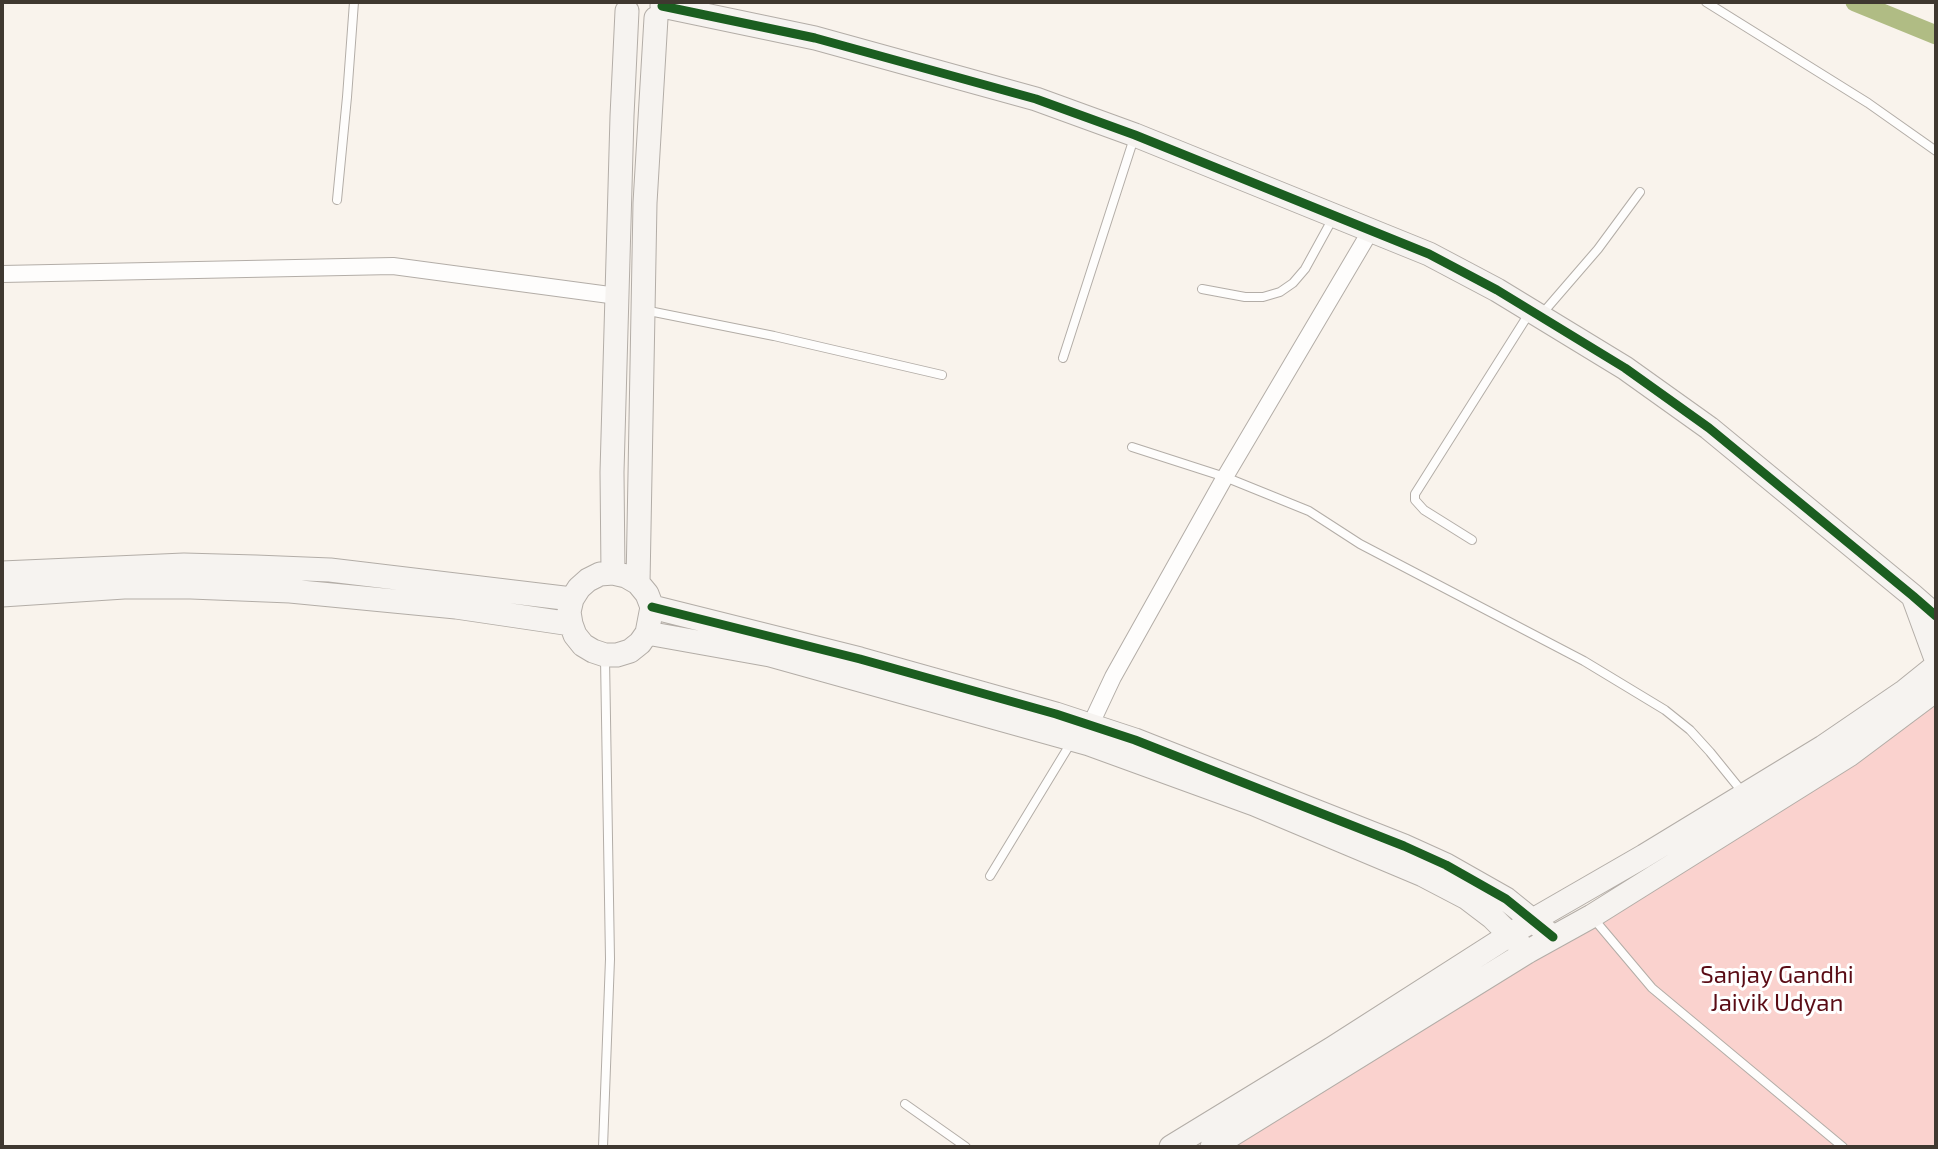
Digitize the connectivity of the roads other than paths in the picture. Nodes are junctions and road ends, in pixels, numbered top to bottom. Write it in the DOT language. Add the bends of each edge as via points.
graph roads {
  1 [pos="354,2"];
  2 [pos="1706,2"];
  3 [pos="627,6"];
  4 [pos="660,9"];
  5 [pos="1135,135"];
  6 [pos="1936,151"];
  7 [pos="1640,192"];
  8 [pos="337,200"];
  9 [pos="1334,216"];
  10 [pos="1371,230"];
  11 [pos="2,274"];
  12 [pos="1202,289"];
  13 [pos="617,296"];
  14 [pos="643,310"];
  15 [pos="1536,313"];
  16 [pos="1063,358"];
  17 [pos="942,375"];
  18 [pos="1132,447"];
  19 [pos="1225,478"];
  20 [pos="1472,540"];
  21 [pos="2,573"];
  22 [pos="613,573"];
  23 [pos="638,583"];
  24 [pos="2,595"];
  25 [pos="1913,596"];
  26 [pos="572,599"];
  27 [pos="1936,603"];
  28 [pos="652,607"];
  29 [pos="1936,616"];
  30 [pos="570,624"];
  31 [pos="648,633"];
  32 [pos="605,655"];
  33 [pos="1936,659"];
  34 [pos="1936,666"];
  35 [pos="1936,690"];
  36 [pos="1082,733"];
  37 [pos="1744,794"];
  38 [pos="990,876"];
  39 [pos="1577,894"];
  40 [pos="1592,916"];
  41 [pos="1533,920"];
  42 [pos="1510,934"];
  43 [pos="1553,937"];
  44 [pos="1527,952"];
  45 [pos="905,1104"];
  46 [pos="603,1147"];
  47 [pos="966,1147"];
  48 [pos="1171,1147"];
  49 [pos="1212,1147"];
  50 [pos="1843,1147"];
  1 -- 8 [label="lane"];
  2 -- 6 [label="lane"];
  3 -- 4 [label="street" via="636,21 643,23"];
  3 -- 13 [label="street"];
  4 -- 5 [label="street" via="828,42 1036,99"];
  4 -- 14 [label="street" via="645,203"];
  5 -- 9 [label="street"];
  5 -- 16 [label="lane"];
  7 -- 15 [label="lane" via="1598,249"];
  9 -- 10 [label="street"];
  9 -- 12 [label="lane" via="1305,269 1279,292 1263,297"];
  10 -- 15 [label="street" via="1429,254"];
  10 -- 19 [label="street"];
  11 -- 13 [label="street" via="393,267"];
  13 -- 22 [label="street"];
  14 -- 17 [label="lane"];
  14 -- 23 [label="street"];
  15 -- 20 [label="lane" via="1415,494 1424,510"];
  15 -- 25 [label="street" via="1709,428"];
  18 -- 19 [label="lane"];
  19 -- 36 [label="street"];
  19 -- 37 [label="lane" via="1309,511 1360,544 1584,661 1665,710 1690,730"];
  21 -- 26 [label="street" via="184,565 330,570"];
  22 -- 23 [label="street"];
  22 -- 26 [label="street" via="588,580"];
  23 -- 28 [label="street"];
  24 -- 30 [label="street" via="124,587 278,590 456,607"];
  25 -- 27 [label="street"];
  25 -- 29 [label="street"];
  25 -- 33 [label="street"];
  26 -- 30 [label="street"];
  28 -- 31 [label="street"];
  28 -- 36 [label="street" via="860,659"];
  30 -- 32 [label="street" via="583,645"];
  31 -- 32 [label="street" via="629,651"];
  31 -- 36 [label="street" via="769,655"];
  32 -- 46 [label="lane" via="610,958"];
  34 -- 37 [label="street" via="1823,747"];
  35 -- 40 [label="street" via="1850,755"];
  36 -- 38 [label="lane"];
  36 -- 41 [label="street" via="1135,740 1404,846 1506,898"];
  36 -- 42 [label="street" via="1089,744 1254,804 1423,875 1467,898"];
  37 -- 39 [label="street"];
  39 -- 40 [label="lane"];
  39 -- 41 [label="street"];
  40 -- 43 [label="street"];
  40 -- 50 [label="lane" via="1652,988"];
  41 -- 42 [label="street"];
  41 -- 43 [label="street"];
  42 -- 44 [label="street"];
  42 -- 48 [label="street"];
  43 -- 44 [label="street"];
  44 -- 49 [label="street"];
  45 -- 47 [label="lane"];
}
